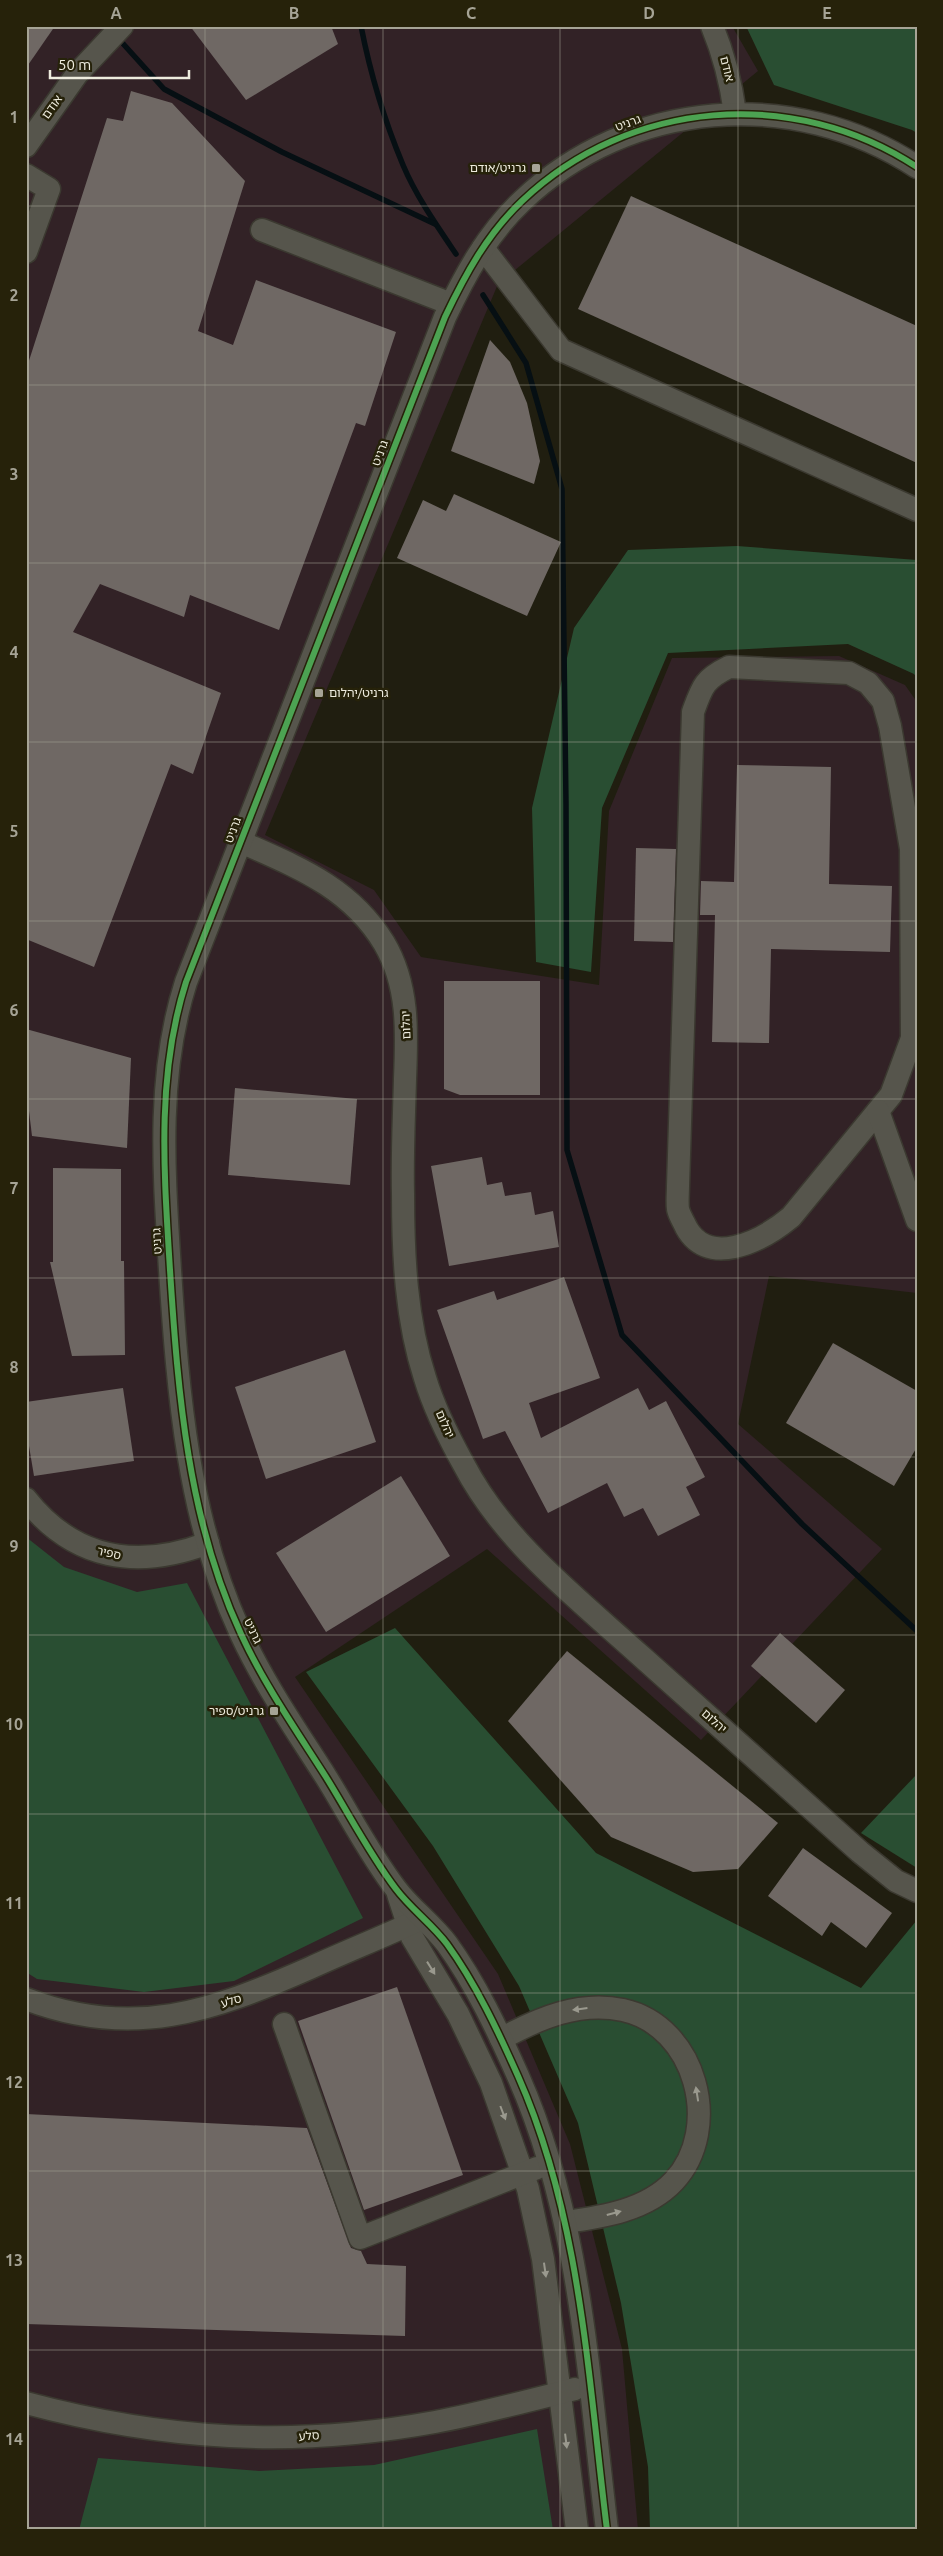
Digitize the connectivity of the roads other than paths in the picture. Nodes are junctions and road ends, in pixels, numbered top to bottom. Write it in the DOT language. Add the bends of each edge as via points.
graph roads {
  1 [pos="122,26"];
  2 [pos="712,26"];
  3 [pos="735,113"];
  4 [pos="26,146"];
  5 [pos="917,167"];
  6 [pos="26,175"];
  7 [pos="262,230"];
  8 [pos="483,248"];
  9 [pos="26,252"];
  10 [pos="451,304"];
  11 [pos="917,510"];
  12 [pos="907,776"];
  13 [pos="241,842"];
  14 [pos="878,1110"];
  15 [pos="917,1220"];
  16 [pos="26,1499"];
  17 [pos="208,1543"];
  18 [pos="917,1891"];
  19 [pos="416,1921"];
  20 [pos="26,1999"];
  21 [pos="284,2024"];
  22 [pos="501,2039"];
  23 [pos="550,2163"];
  24 [pos="524,2175"];
  25 [pos="566,2222"];
  26 [pos="589,2386"];
  27 [pos="560,2393"];
  28 [pos="26,2403"];
  29 [pos="577,2530"];
  30 [pos="607,2530"];
  1 -- 4 [label="street, אודם" via="77,74"];
  2 -- 3 [label="street, אודם" via="722,49"];
  3 -- 5 [label="street, גרניט" via="780,116 826,125 873,142"];
  3 -- 8 [label="street, גרניט" via="690,118 649,128 578,158 521,202"];
  6 -- 9 [label="street" via="49,190"];
  7 -- 10 [label="street"];
  8 -- 10 [label="street, גרניט"];
  8 -- 11 [label="street" via="561,350"];
  10 -- 13 [label="street, גרניט"];
  12 -- 14 [label="street" via="911,849 912,1038 891,1095"];
  12 -- 14 [label="street" via="883,701 868,683 849,673 729,667 712,675 702,686 693,712 678,1210 690,1235 707,1247 724,1249 750,1243 774,1231 791,1217"];
  13 -- 17 [label="street, גרניט" via="180,999 172,1033 164,1106 164,1164 177,1372 188,1456"];
  13 -- 18 [label="street, יהלום" via="313,874 339,892 360,911 383,942 398,971 407,1030 403,1195 414,1334 425,1379 469,1475 504,1524 546,1570 860,1852 896,1881"];
  14 -- 15 [label="street"];
  16 -- 17 [label="street, ספיר" via="56,1530 98,1552 142,1558 186,1551"];
  17 -- 19 [label="street, גרניט" via="227,1602 256,1664"];
  19 -- 20 [label="street, סלע" via="247,1995 179,2014 118,2018 61,2010"];
  19 -- 22 [label="street" via="449,1947"];
  19 -- 24 [label="street, one-way" via="505,2118"];
  21 -- 24 [label="street" via="360,2238"];
  22 -- 23 [label="street"];
  25 -- 22 [label="street, one-way" via="623,2210 658,2194 686,2166 699,2122 698,2094 691,2068 664,2030 645,2018 624,2011 602,2008 561,2013 527,2025"];
  23 -- 24 [label="street"];
  23 -- 25 [label="street"];
  24 -- 27 [label="street, one-way" via="543,2259"];
  25 -- 26 [label="street"];
  26 -- 27 [label="street, סלע"];
  26 -- 30 [label="street"];
  27 -- 28 [label="street, סלע" via="433,2422 288,2437 219,2437 152,2430 86,2419"];
  27 -- 29 [label="street, one-way"];
}
